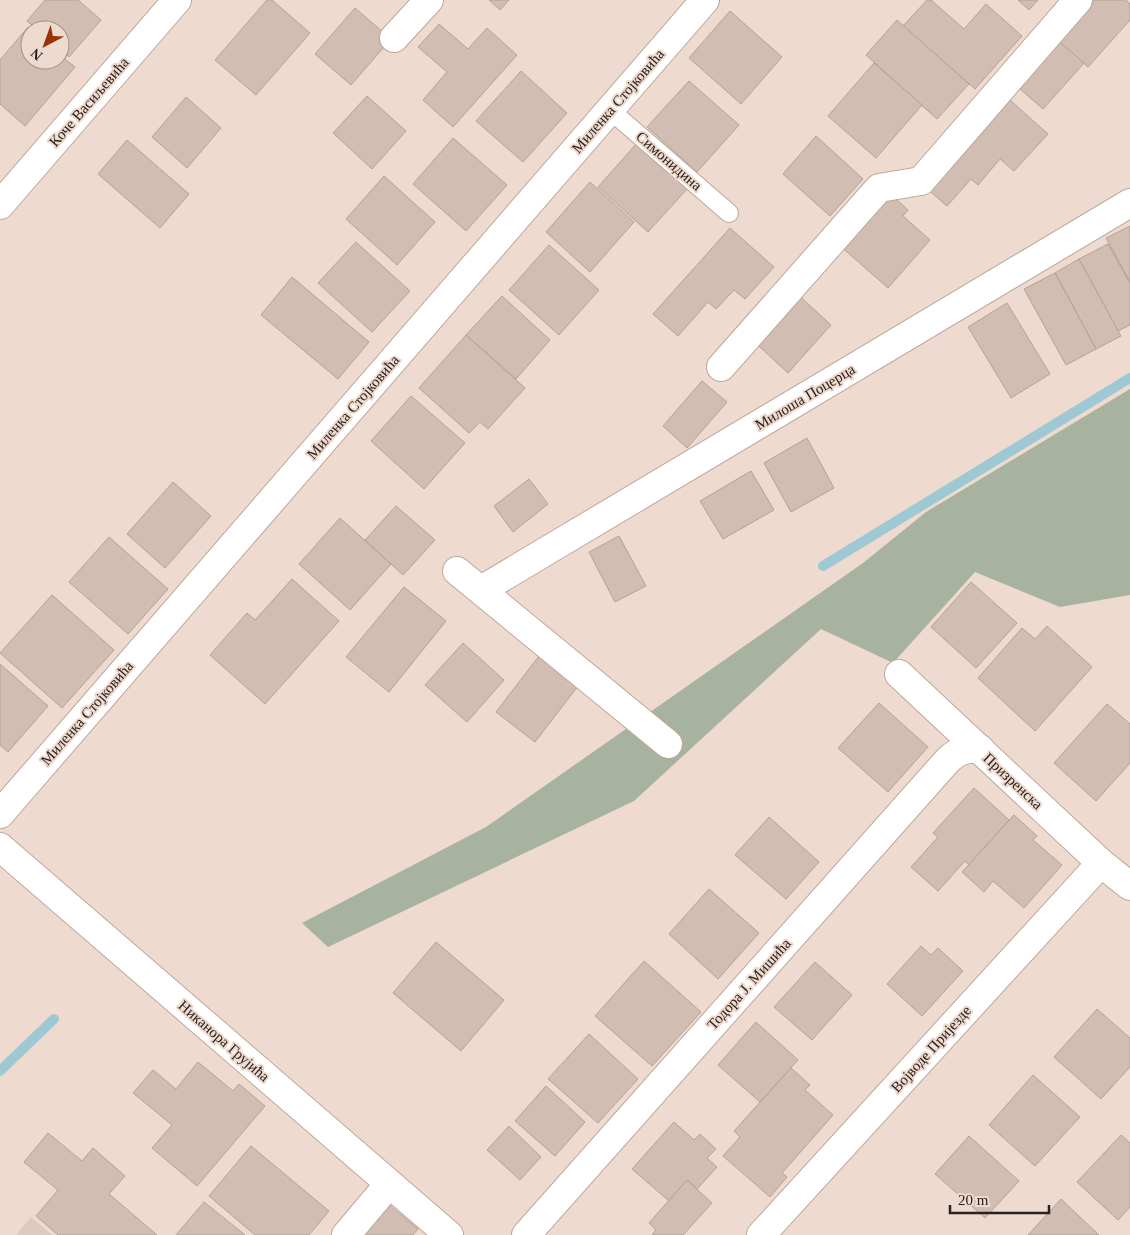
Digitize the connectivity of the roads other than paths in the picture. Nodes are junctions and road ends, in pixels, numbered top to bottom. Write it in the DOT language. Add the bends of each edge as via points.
graph roads {
  1 [pos="177,0"];
  2 [pos="429,0"];
  3 [pos="705,0"];
  4 [pos="1078,0"];
  5 [pos="394,38"];
  6 [pos="610,110"];
  7 [pos="1130,203"];
  8 [pos="0,205"];
  9 [pos="729,212"];
  10 [pos="721,367"];
  11 [pos="457,571"];
  12 [pos="481,590"];
  13 [pos="898,674"];
  14 [pos="668,744"];
  15 [pos="980,749"];
  16 [pos="0,814"];
  17 [pos="0,847"];
  18 [pos="1101,863"];
  19 [pos="1130,886"];
  20 [pos="389,1184"];
  21 [pos="346,1235"];
  22 [pos="449,1235"];
  23 [pos="526,1235"];
  24 [pos="761,1235"];
  1 -- 8 [label="street, Коче Васиљевића"];
  2 -- 5 [label="street"];
  3 -- 6 [label="street, Миленка Стојковића"];
  4 -- 10 [label="street" via="921,181 879,188"];
  6 -- 9 [label="lane, Симонидина"];
  6 -- 16 [label="street, Миленка Стојковића"];
  7 -- 12 [label="street, Милоша Поцерца"];
  11 -- 12 [label="street"];
  12 -- 14 [label="street"];
  13 -- 15 [label="street, Призренска"];
  15 -- 18 [label="street, Призренска"];
  15 -- 23 [label="street, Тодора Ј. Мишића" via="967,748 948,760"];
  17 -- 20 [label="street, Никанора Грујића"];
  18 -- 19 [label="street, Призренска"];
  18 -- 24 [label="street, Војводе Пријезде"];
  20 -- 21 [label="street"];
  20 -- 22 [label="street, Никанора Грујића"];
}
